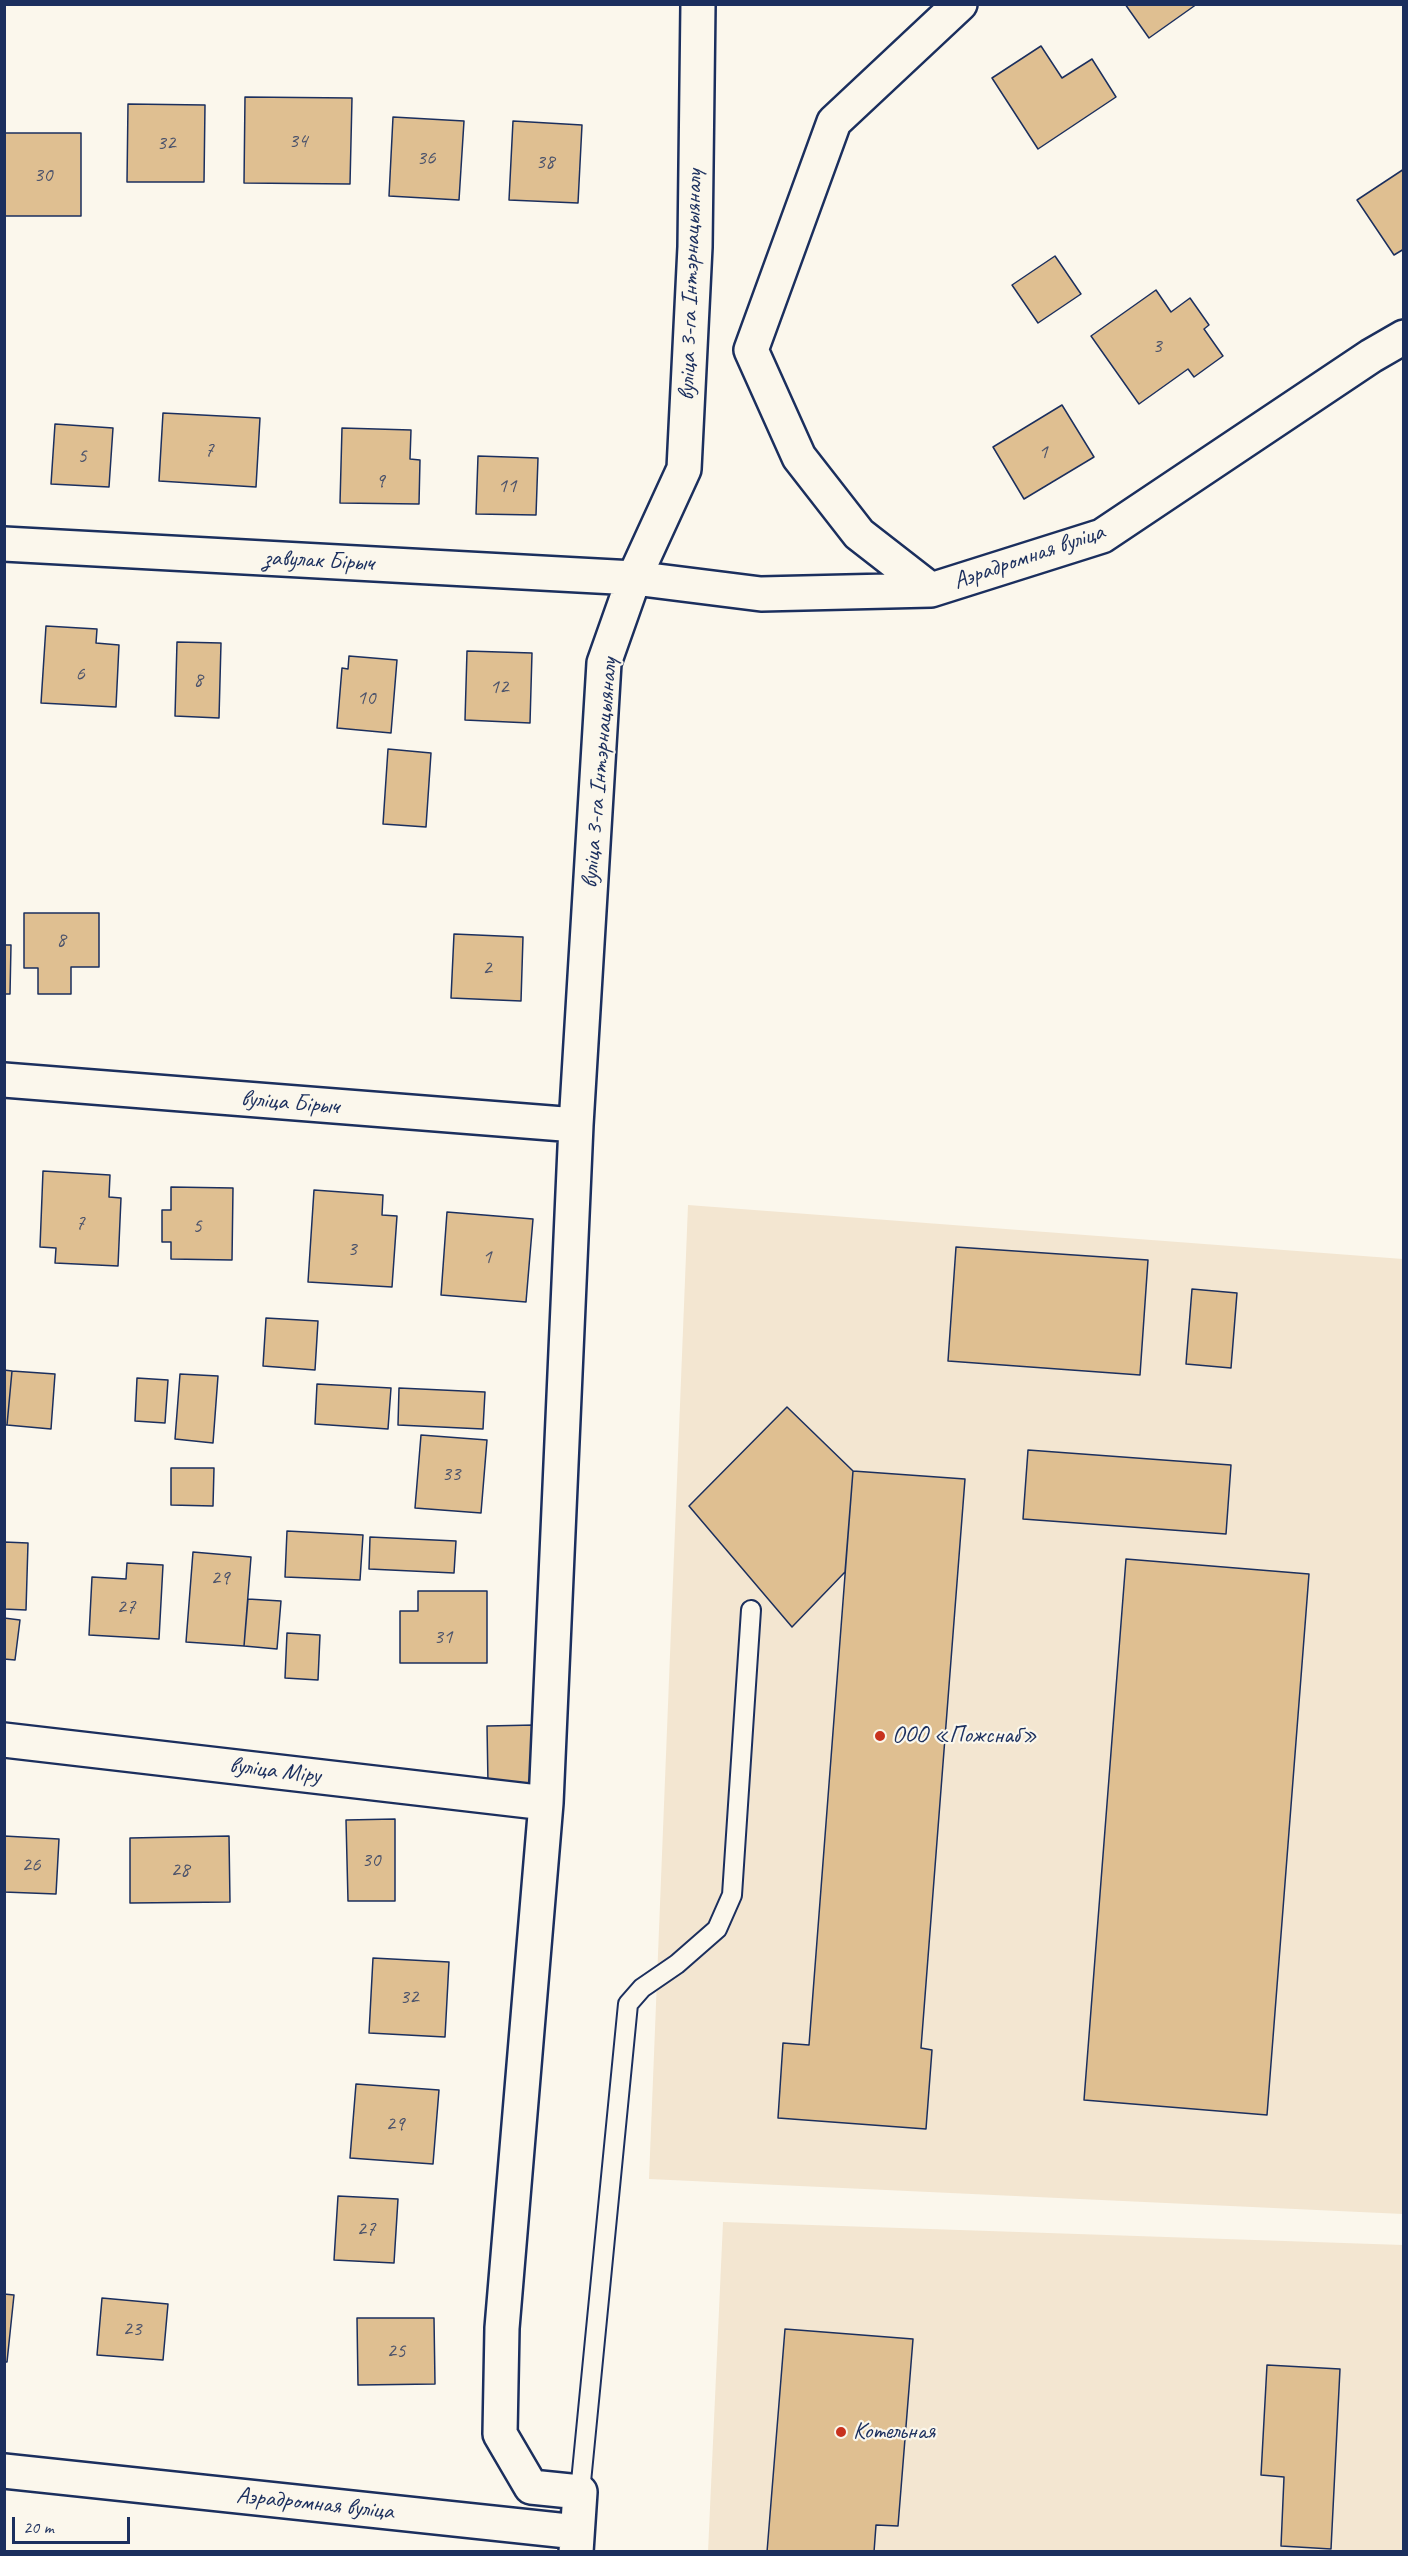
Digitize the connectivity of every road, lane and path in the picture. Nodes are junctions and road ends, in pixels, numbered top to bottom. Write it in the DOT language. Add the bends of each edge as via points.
graph roads {
  1 [pos="698,4"];
  2 [pos="960,4"];
  3 [pos="1404,337"];
  4 [pos="4,544"];
  5 [pos="634,578"];
  6 [pos="930,590"];
  7 [pos="4,1080"];
  8 [pos="576,1125"];
  9 [pos="751,1610"];
  10 [pos="4,1740"];
  11 [pos="546,1803"];
  12 [pos="4,2471"];
  13 [pos="580,2492"];
  14 [pos="576,2542"];
  1 -- 5 [label="street, вуліца 3-га Інтэрнацыяналу" via="695,247 684,469"];
  2 -- 6 [label="street" via="834,122 751,350 799,457 859,534"];
  3 -- 6 [label="street, Аэрадромная вуліца" via="1102,536"];
  4 -- 5 [label="street, завулак Бірыч"];
  5 -- 6 [label="street, Аэрадромная вуліца" via="761,594"];
  5 -- 8 [label="street, вуліца 3-га Інтэрнацыяналу" via="604,663"];
  7 -- 8 [label="street, вуліца Бірыч"];
  8 -- 11 [label="street, вуліца 3-га Інтэрнацыяналу"];
  9 -- 13 [label="lane" via="732,1895 717,1929 642,1988 628,2004"];
  10 -- 11 [label="street, вуліца Міру"];
  11 -- 13 [label="street, вуліца 3-га Інтэрнацыяналу" via="502,2328 500,2434 531,2487"];
  12 -- 14 [label="street, Аэрадромная вуліца" via="518,2526"];
  13 -- 14 [label="street"];
}
